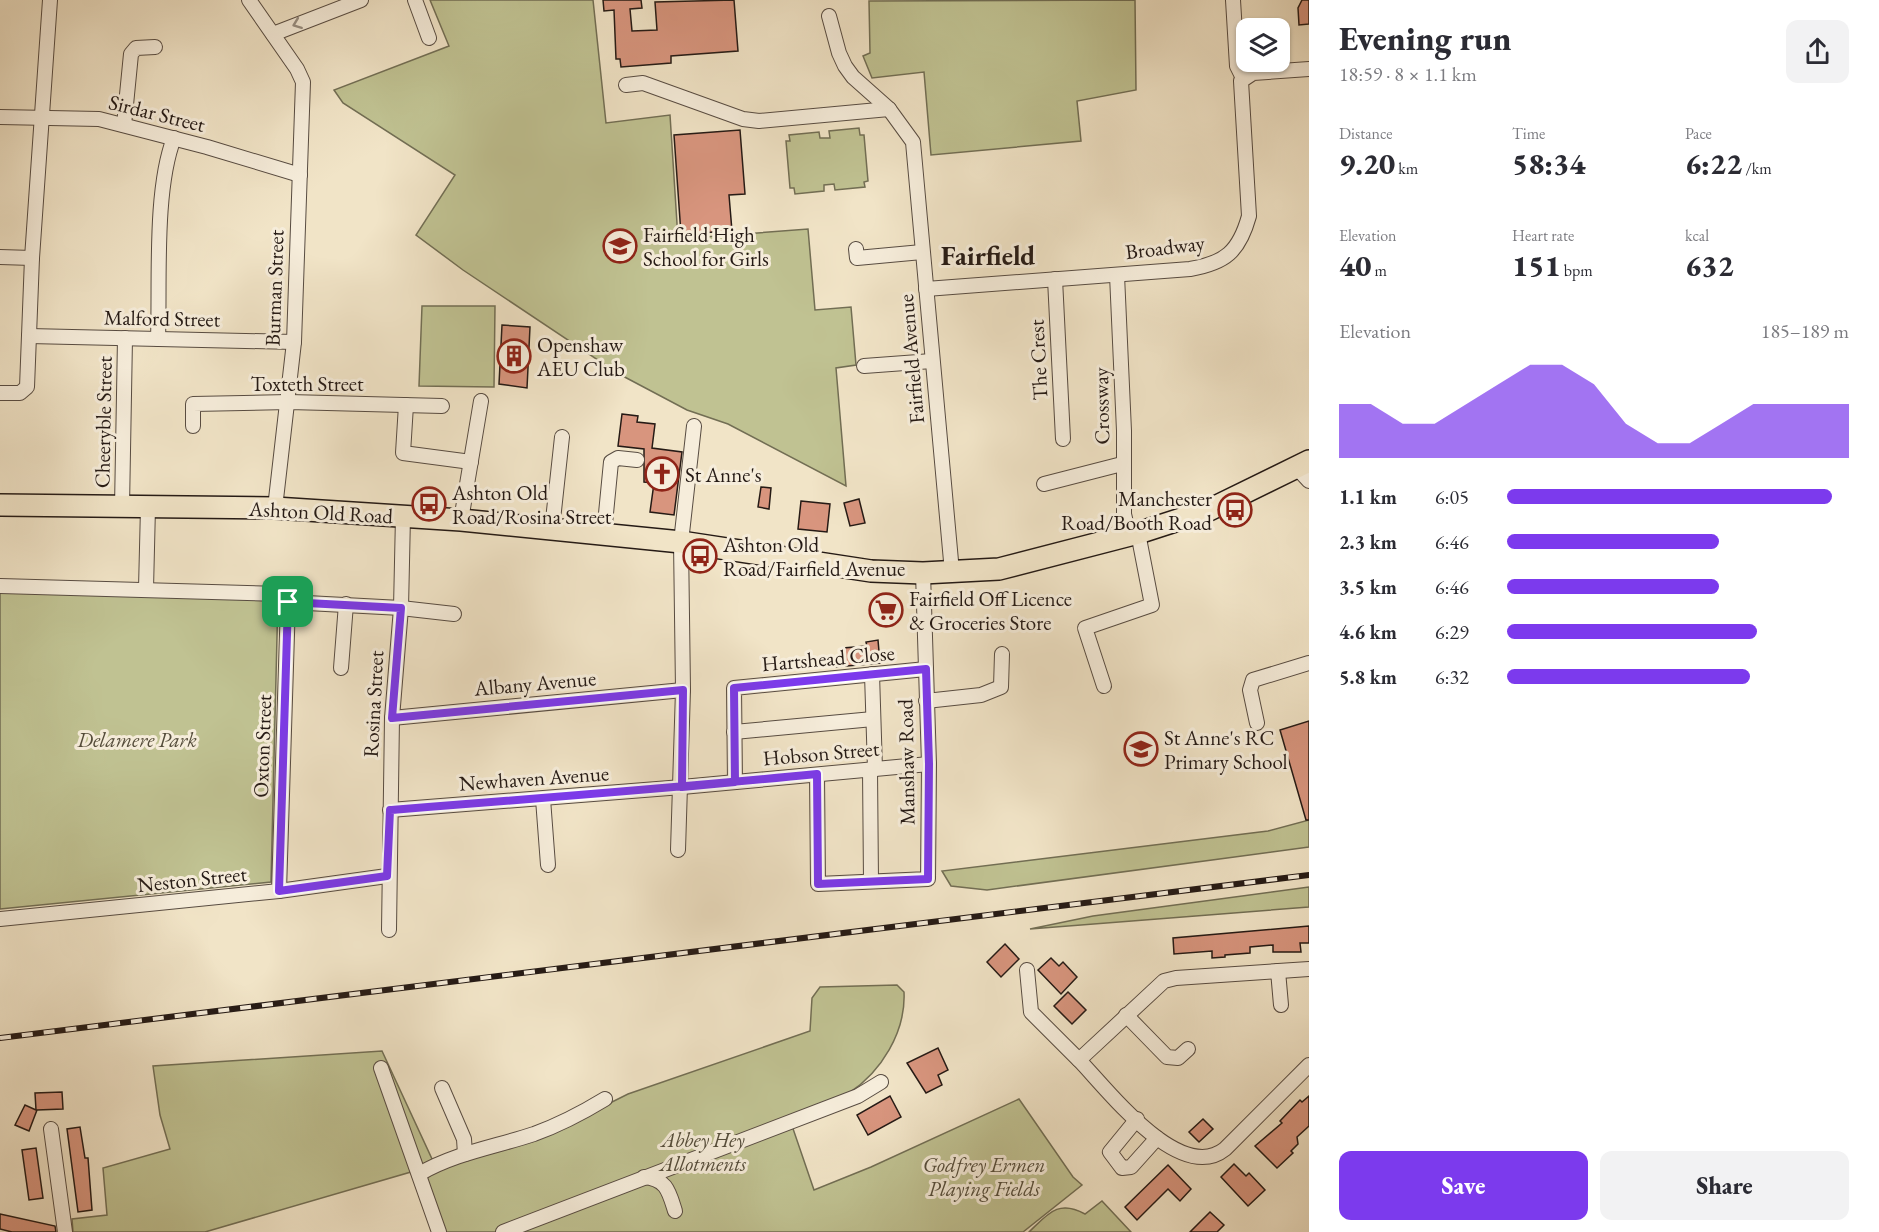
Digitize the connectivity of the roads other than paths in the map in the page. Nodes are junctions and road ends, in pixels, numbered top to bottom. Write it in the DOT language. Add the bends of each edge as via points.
graph roads {
  1 [pos="50,0"];
  2 [pos="249,0"];
  3 [pos="362,0"];
  4 [pos="415,0"];
  5 [pos="1233,0"];
  6 [pos="829,16"];
  7 [pos="273,34"];
  8 [pos="429,38"];
  9 [pos="156,47"];
  10 [pos="1309,69"];
  11 [pos="1243,78"];
  12 [pos="626,85"];
  13 [pos="889,109"];
  14 [pos="0,117"];
  15 [pos="43,117"];
  16 [pos="124,125"];
  17 [pos="174,138"];
  18 [pos="300,175"];
  19 [pos="855,249"];
  20 [pos="922,252"];
  21 [pos="0,257"];
  22 [pos="32,258"];
  23 [pos="1117,275"];
  24 [pos="1055,279"];
  25 [pos="926,289"];
  26 [pos="29,336"];
  27 [pos="125,338"];
  28 [pos="159,339"];
  29 [pos="294,342"];
  30 [pos="932,360"];
  31 [pos="864,366"];
  32 [pos="0,393"];
  33 [pos="481,401"];
  34 [pos="289,402"];
  35 [pos="405,405"];
  36 [pos="442,406"];
  37 [pos="193,426"];
  38 [pos="694,426"];
  39 [pos="562,437"];
  40 [pos="1063,439"];
  41 [pos="637,460"];
  42 [pos="471,462"];
  43 [pos="1122,464"];
  44 [pos="1305,469"];
  45 [pos="1044,484"];
  46 [pos="0,505"];
  47 [pos="122,507"];
  48 [pos="148,507"];
  49 [pos="275,508"];
  50 [pos="403,516"];
  51 [pos="462,520"];
  52 [pos="552,529"];
  53 [pos="604,534"];
  54 [pos="1133,534"];
  55 [pos="681,542"];
  56 [pos="952,572"];
  57 [pos="923,573"];
  58 [pos="0,586"];
  59 [pos="146,589"];
  60 [pos="288,602"];
  61 [pos="346,604"];
  62 [pos="401,608"];
  63 [pos="454,614"];
  64 [pos="1002,654"];
  65 [pos="1309,663"];
  66 [pos="341,668"];
  67 [pos="926,669"];
  68 [pos="872,674"];
  69 [pos="1104,686"];
  70 [pos="683,690"];
  71 [pos="926,701"];
  72 [pos="392,718"];
  73 [pos="873,719"];
  74 [pos="1257,723"];
  75 [pos="735,732"];
  76 [pos="929,764"];
  77 [pos="881,768"];
  78 [pos="817,774"];
  79 [pos="735,782"];
  80 [pos="682,787"];
  81 [pos="543,798"];
  82 [pos="390,810"];
  83 [pos="678,850"];
  84 [pos="548,865"];
  85 [pos="387,876"];
  86 [pos="871,881"];
  87 [pos="279,891"];
  88 [pos="0,919"];
  89 [pos="389,930"];
  90 [pos="1309,969"];
  91 [pos="1027,970"];
  92 [pos="1278,971"];
  93 [pos="1281,1005"];
  94 [pos="1126,1015"];
  95 [pos="1188,1049"];
  96 [pos="1079,1060"];
  97 [pos="1309,1065"];
  98 [pos="381,1068"];
  99 [pos="881,1082"];
  100 [pos="442,1088"];
  101 [pos="605,1099"];
  102 [pos="1137,1119"];
  103 [pos="51,1130"];
  104 [pos="1157,1138"];
  105 [pos="465,1154"];
  106 [pos="419,1174"];
  107 [pos="645,1177"];
  108 [pos="675,1211"];
  109 [pos="65,1232"];
  110 [pos="439,1232"];
  111 [pos="503,1232"];
  1 -- 15 [label="street"];
  2 -- 7 [label="street"];
  3 -- 7 [label="street, one-way"];
  4 -- 8 [label="street"];
  5 -- 11 [label="street, Broadway" via="1238,66"];
  6 -- 13 [label="street" via="845,66"];
  7 -- 18 [label="street, Burman Street" via="303,82"];
  9 -- 16 [label="street" via="136,48 131,54"];
  10 -- 11 [label="street" via="1257,73"];
  11 -- 23 [label="street, Broadway" via="1249,216 1238,244 1228,256 1210,266"];
  12 -- 13 [label="street" via="643,83 743,119 759,121"];
  13 -- 20 [label="street, Fairfield Avenue" via="914,142"];
  14 -- 15 [label="street, Sirdar Street"];
  15 -- 16 [label="street, Sirdar Street" via="99,119"];
  15 -- 22 [label="street"];
  16 -- 17 [label="street, Sirdar Street"];
  17 -- 18 [label="street, Sirdar Street"];
  17 -- 28 [label="street" via="164,184"];
  18 -- 29 [label="street, Burman Street"];
  19 -- 20 [label="street" via="856,258"];
  20 -- 25 [label="street, Fairfield Avenue"];
  21 -- 22 [label="street"];
  22 -- 26 [label="street"];
  23 -- 24 [label="street, Broadway"];
  23 -- 43 [label="street, Crossway"];
  24 -- 25 [label="street, Broadway"];
  24 -- 40 [label="street, The Crest"];
  25 -- 30 [label="street, Fairfield Avenue"];
  26 -- 27 [label="street, Malford Street"];
  26 -- 32 [label="street" via="27,387 24,391"];
  27 -- 28 [label="street, Malford Street"];
  27 -- 47 [label="street, Cheeryble Street"];
  28 -- 29 [label="street, Malford Street"];
  29 -- 34 [label="street, Burman Street"];
  30 -- 31 [label="street"];
  30 -- 56 [label="street, Fairfield Avenue"];
  33 -- 42 [label="street"];
  34 -- 35 [label="street, Toxteth Street"];
  34 -- 37 [label="street, Toxteth Street" via="193,404"];
  34 -- 49 [label="street, Burman Street"];
  35 -- 36 [label="street, Toxteth Street"];
  35 -- 42 [label="street" via="403,453"];
  38 -- 55 [label="street" via="696,449"];
  39 -- 52 [label="street"];
  41 -- 53 [label="street" via="618,458 611,462"];
  42 -- 51 [label="street"];
  43 -- 45 [label="street"];
  43 -- 54 [label="street, Crossway" via="1124,514"];
  44 -- 54 [label="highway, Ashton Old Road" via="1209,510"];
  46 -- 47 [label="highway, Ashton Old Road"];
  47 -- 48 [label="highway, Ashton Old Road"];
  48 -- 49 [label="highway, Ashton Old Road"];
  48 -- 59 [label="street"];
  49 -- 50 [label="highway, Ashton Old Road"];
  50 -- 51 [label="highway, Ashton Old Road"];
  50 -- 62 [label="street, Rosina Street"];
  51 -- 52 [label="highway, Ashton Old Road"];
  52 -- 53 [label="highway, Ashton Old Road"];
  53 -- 55 [label="highway, Ashton Old Road"];
  54 -- 56 [label="highway, Ashton Old Road" via="999,569"];
  54 -- 69 [label="street, Crossway" via="1152,605 1085,628"];
  55 -- 57 [label="highway, Ashton Old Road" via="871,571"];
  55 -- 70 [label="street"];
  56 -- 57 [label="highway, Ashton Old Road"];
  57 -- 67 [label="street, Manshaw Road"];
  58 -- 59 [label="street"];
  59 -- 60 [label="street" via="280,594"];
  60 -- 61 [label="street"];
  60 -- 87 [label="street, Oxton Street"];
  61 -- 62 [label="street"];
  61 -- 66 [label="street"];
  62 -- 63 [label="street"];
  62 -- 72 [label="street, Rosina Street"];
  64 -- 71 [label="street" via="1001,687 981,695"];
  65 -- 74 [label="street" via="1260,676 1250,685"];
  67 -- 68 [label="street, Hartshead Close"];
  67 -- 71 [label="street, Manshaw Road"];
  68 -- 73 [label="street"];
  68 -- 75 [label="street, Hartshead Close" via="734,688"];
  70 -- 72 [label="street, Albany Avenue"];
  70 -- 80 [label="street"];
  71 -- 76 [label="street, Manshaw Road"];
  72 -- 82 [label="street, Rosina Street"];
  73 -- 75 [label="street"];
  73 -- 77 [label="street"];
  75 -- 79 [label="street"];
  76 -- 77 [label="street, Hobson Street"];
  76 -- 86 [label="street, Manshaw Road" via="928,879"];
  77 -- 78 [label="street, Hobson Street"];
  77 -- 86 [label="street"];
  78 -- 79 [label="street, Hobson Street"];
  78 -- 86 [label="street" via="818,884"];
  79 -- 80 [label="street, Hobson Street"];
  80 -- 81 [label="street, Newhaven Avenue"];
  80 -- 83 [label="street"];
  81 -- 82 [label="street, Newhaven Avenue"];
  81 -- 84 [label="street"];
  82 -- 85 [label="street, Rosina Street"];
  85 -- 87 [label="street, Neston Street"];
  85 -- 89 [label="street, Rosina Street"];
  87 -- 88 [label="street, Neston Street"];
  90 -- 92 [label="street"];
  91 -- 96 [label="street" via="1031,1012"];
  92 -- 93 [label="street"];
  92 -- 94 [label="street" via="1164,981"];
  94 -- 95 [label="street" via="1167,1058 1178,1058"];
  94 -- 96 [label="street"];
  96 -- 102 [label="street"];
  97 -- 104 [label="street" via="1216,1156 1197,1159 1180,1154"];
  98 -- 106 [label="street"];
  99 -- 107 [label="street" via="858,1096"];
  100 -- 105 [label="street" via="464,1139"];
  101 -- 105 [label="street" via="534,1134"];
  102 -- 104 [label="street"];
  102 -- 104 [label="street" via="1110,1152 1122,1168 1131,1167"];
  103 -- 109 [label="street"];
  105 -- 106 [label="street"];
  106 -- 110 [label="street"];
  107 -- 108 [label="street" via="667,1186"];
  107 -- 111 [label="street"];
}
